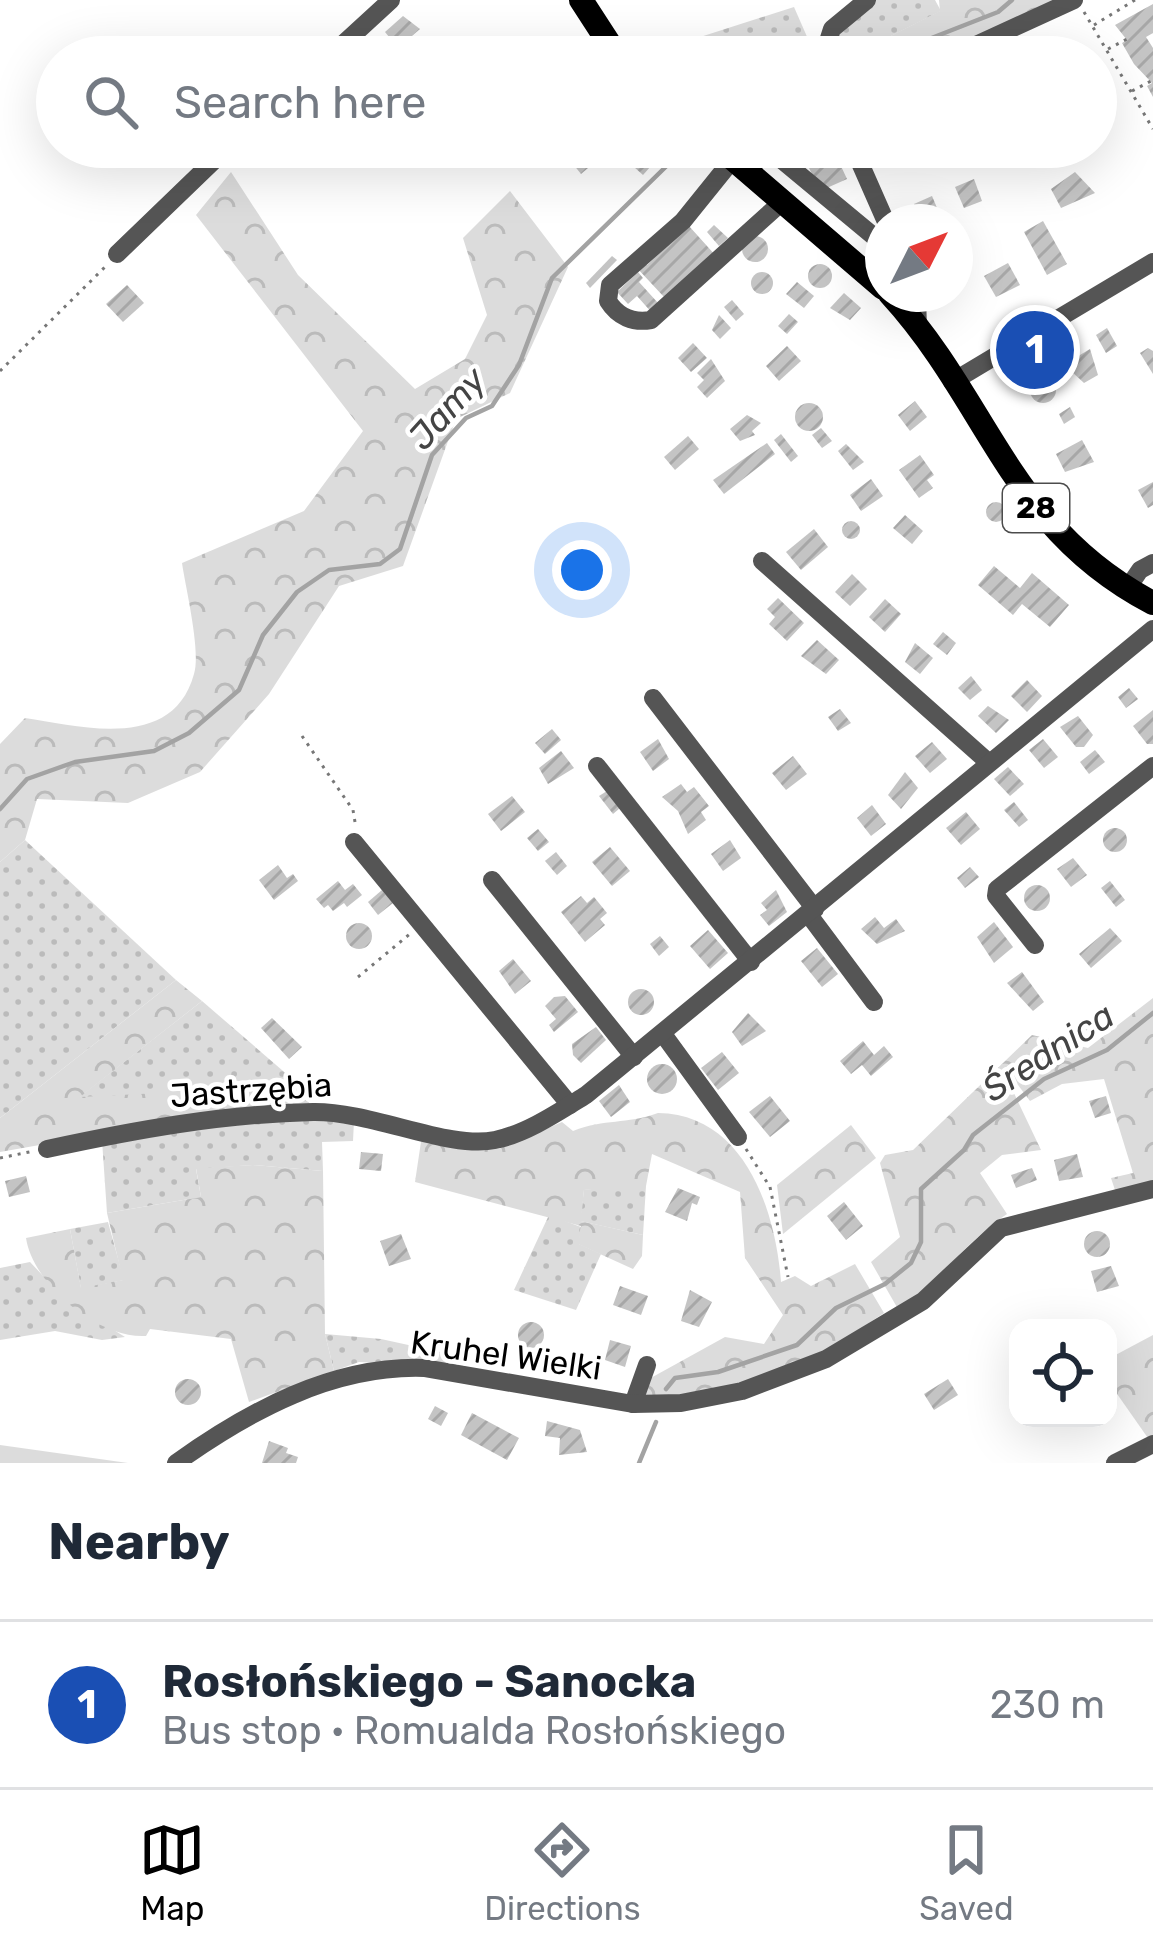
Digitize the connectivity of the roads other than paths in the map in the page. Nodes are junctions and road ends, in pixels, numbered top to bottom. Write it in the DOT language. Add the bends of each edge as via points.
graph roads {
  1 [pos="392,0"];
  2 [pos="580,0"];
  3 [pos="867,0"];
  4 [pos="1074,0"];
  5 [pos="352,36"];
  6 [pos="604,36"];
  7 [pos="830,36"];
  8 [pos="996,36"];
  9 [pos="206,168"];
  10 [pos="724,168"];
  11 [pos="744,168"];
  12 [pos="790,168"];
  13 [pos="862,168"];
  14 [pos="783,201"];
  15 [pos="878,204"];
  16 [pos="865,229"];
  17 [pos="117,254"];
  18 [pos="1153,262"];
  19 [pos="865,272"];
  20 [pos="904,312"];
  21 [pos="918,312"];
  22 [pos="918,330"];
  23 [pos="952,382"];
  24 [pos="762,561"];
  25 [pos="1153,562"];
  26 [pos="1127,590"];
  27 [pos="1153,603"];
  28 [pos="1153,629"];
  29 [pos="653,698"];
  30 [pos="987,761"];
  31 [pos="597,766"];
  32 [pos="1153,766"];
  33 [pos="354,842"];
  34 [pos="492,880"];
  35 [pos="812,912"];
  36 [pos="1035,945"];
  37 [pos="751,962"];
  38 [pos="874,1002"];
  39 [pos="663,1034"];
  40 [pos="634,1057"];
  41 [pos="570,1105"];
  42 [pos="738,1137"];
  43 [pos="47,1149"];
  44 [pos="1153,1189"];
  45 [pos="647,1366"];
  46 [pos="633,1404"];
  47 [pos="1153,1444"];
  48 [pos="176,1463"];
  49 [pos="1114,1463"];
  1 -- 5 [label="street"];
  2 -- 6 [label="main road"];
  3 -- 7 [label="street"];
  4 -- 8 [label="street"];
  9 -- 17 [label="street"];
  10 -- 14 [label="street" via="682,220 610,285 608,301 628,320 651,320"];
  11 -- 14 [label="main road"];
  12 -- 16 [label="street"];
  13 -- 15 [label="street"];
  14 -- 19 [label="main road"];
  18 -- 23 [label="street"];
  20 -- 22 [label="main road, 28"];
  21 -- 22 [label="street"];
  22 -- 23 [label="main road, 28"];
  23 -- 26 [label="main road, 28" via="1046,521"];
  24 -- 30 [label="street"];
  25 -- 26 [label="street"];
  26 -- 27 [label="main road, 28"];
  28 -- 30 [label="street, Jastrzębia"];
  29 -- 35 [label="street"];
  30 -- 35 [label="street, Jastrzębia"];
  31 -- 37 [label="street"];
  32 -- 36 [label="street" via="997,889"];
  33 -- 41 [label="street"];
  34 -- 40 [label="street"];
  35 -- 37 [label="street, Jastrzębia"];
  35 -- 38 [label="street"];
  37 -- 39 [label="street, Jastrzębia"];
  39 -- 40 [label="street, Jastrzębia"];
  39 -- 42 [label="street"];
  40 -- 41 [label="street, Jastrzębia"];
  41 -- 43 [label="street, Jastrzębia" via="481,1142 317,1112 197,1120"];
  44 -- 46 [label="street, Kruhel Wielki" via="1001,1228 923,1301 775,1381 711,1399"];
  45 -- 46 [label="street"];
  46 -- 48 [label="street, Kruhel Wielki" via="389,1368 319,1384"];
  47 -- 49 [label="street"];
}
